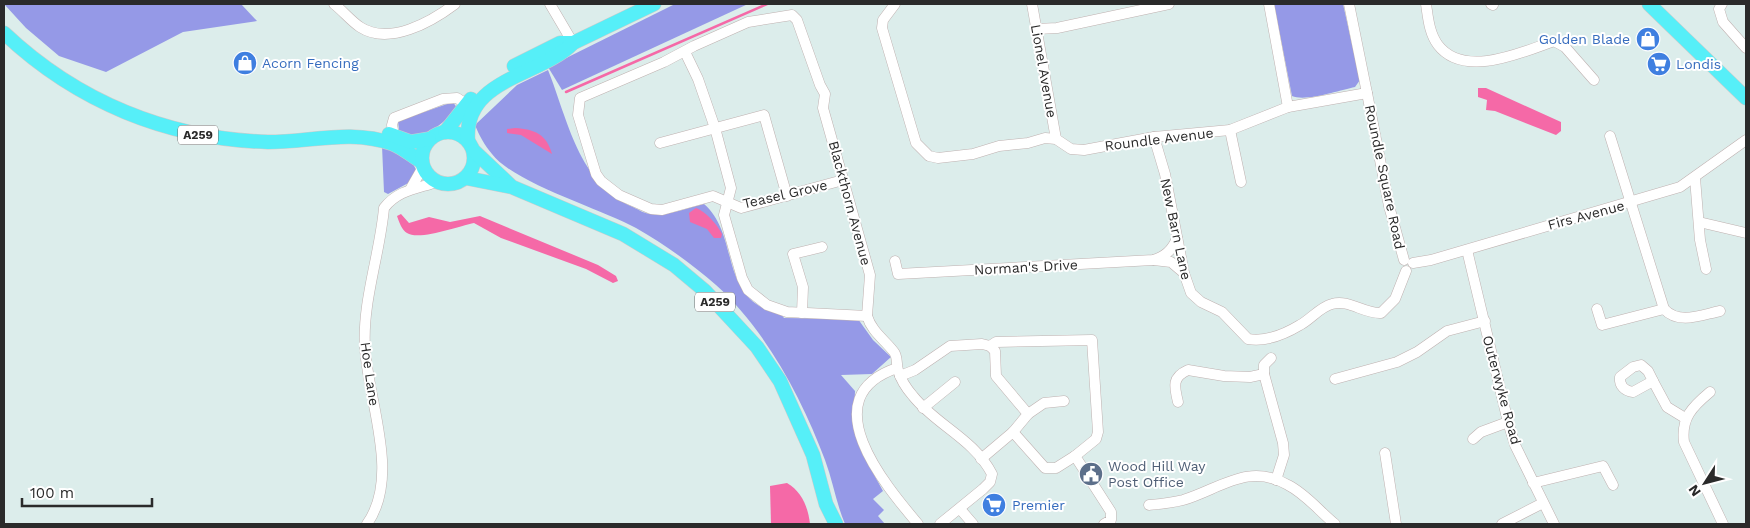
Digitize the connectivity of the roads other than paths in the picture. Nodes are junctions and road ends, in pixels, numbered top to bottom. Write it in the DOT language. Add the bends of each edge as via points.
graph roads {
  1 [pos="334,4"];
  2 [pos="456,4"];
  3 [pos="550,4"];
  4 [pos="654,4"];
  5 [pos="895,4"];
  6 [pos="1032,4"];
  7 [pos="1169,4"];
  8 [pos="1269,4"];
  9 [pos="1349,4"];
  10 [pos="1426,4"];
  11 [pos="1649,4"];
  12 [pos="1722,4"];
  13 [pos="1149,7"];
  14 [pos="1037,29"];
  15 [pos="4,33"];
  16 [pos="573,44"];
  17 [pos="1746,48"];
  18 [pos="685,52"];
  19 [pos="1594,80"];
  20 [pos="1744,92"];
  21 [pos="1368,93"];
  22 [pos="466,104"];
  23 [pos="1288,107"];
  24 [pos="715,128"];
  25 [pos="1230,130"];
  26 [pos="446,132"];
  27 [pos="338,135"];
  28 [pos="394,135"];
  29 [pos="1610,136"];
  30 [pos="1154,137"];
  31 [pos="430,139"];
  32 [pos="1056,139"];
  33 [pos="1746,140"];
  34 [pos="660,144"];
  35 [pos="471,146"];
  36 [pos="423,164"];
  37 [pos="466,178"];
  38 [pos="1695,178"];
  39 [pos="843,180"];
  40 [pos="437,182"];
  41 [pos="1241,182"];
  42 [pos="512,187"];
  43 [pos="411,188"];
  44 [pos="787,196"];
  45 [pos="727,202"];
  46 [pos="1631,203"];
  47 [pos="1699,222"];
  48 [pos="1746,233"];
  49 [pos="1177,238"];
  50 [pos="822,247"];
  51 [pos="1467,250"];
  52 [pos="1153,260"];
  53 [pos="895,261"];
  54 [pos="1407,265"];
  55 [pos="1706,269"];
  56 [pos="1184,273"];
  57 [pos="1597,309"];
  58 [pos="1664,309"];
  59 [pos="1720,311"];
  60 [pos="802,312"];
  61 [pos="867,316"];
  62 [pos="1484,321"];
  63 [pos="990,346"];
  64 [pos="1271,358"];
  65 [pos="898,372"];
  66 [pos="1264,374"];
  67 [pos="1335,379"];
  68 [pos="1653,381"];
  69 [pos="955,382"];
  70 [pos="1710,392"];
  71 [pos="1064,401"];
  72 [pos="1178,402"];
  73 [pos="923,408"];
  74 [pos="1028,414"];
  75 [pos="1685,418"];
  76 [pos="1508,422"];
  77 [pos="1013,432"];
  78 [pos="1472,439"];
  79 [pos="1385,453"];
  80 [pos="1075,456"];
  81 [pos="981,459"];
  82 [pos="1276,480"];
  83 [pos="1533,483"];
  84 [pos="1613,485"];
  85 [pos="826,504"];
  86 [pos="1543,504"];
  87 [pos="1149,506"];
  88 [pos="960,509"];
  89 [pos="372,520"];
  90 [pos="367,524"];
  91 [pos="828,524"];
  92 [pos="836,524"];
  93 [pos="918,524"];
  94 [pos="940,524"];
  95 [pos="973,524"];
  96 [pos="1104,524"];
  97 [pos="1335,524"];
  98 [pos="1396,524"];
  99 [pos="1502,524"];
  100 [pos="1554,524"];
  101 [pos="1723,524"];
  1 -- 2 [label="street" via="359,27 382,35 413,27"];
  3 -- 16 [label="street"];
  4 -- 16 [label="main road"];
  5 -- 32 [label="street" via="883,20 882,28 913,134 921,150 929,156 949,158 1044,138"];
  6 -- 14 [label="street, Lionel Avenue"];
  7 -- 13 [label="street"];
  8 -- 23 [label="street"];
  9 -- 21 [label="street, Roundle Square Road"];
  10 -- 19 [label="street" via="1432,34 1438,45 1465,61 1502,60 1554,41"];
  11 -- 20 [label="main road"];
  12 -- 17 [label="street" via="1719,9 1723,22"];
  13 -- 14 [label="street" via="1057,28"];
  14 -- 32 [label="street, Lionel Avenue"];
  15 -- 27 [label="main road, A259" via="24,52 77,90 124,114 155,124 189,134 251,141 304,140"];
  16 -- 22 [label="main road" via="560,43 500,74"];
  16 -- 35 [label="main road" via="564,53 506,80 488,94 471,111 467,127"];
  18 -- 24 [label="street"];
  18 -- 39 [label="street, Blackthorn Avenue" via="748,22 792,15 797,20 825,94 824,108"];
  18 -- 45 [label="street, Blackthorn Avenue" via="580,98 578,114 596,174 619,195 650,209 662,210 713,196"];
  21 -- 23 [label="street, Roundle Avenue"];
  21 -- 54 [label="street, Roundle Square Road" via="1389,206"];
  22 -- 26 [label="main road"];
  22 -- 28 [label="street" via="457,98 443,99 394,118"];
  23 -- 25 [label="street, Roundle Avenue"];
  24 -- 34 [label="street"];
  24 -- 44 [label="street" via="764,115"];
  24 -- 45 [label="street" via="731,188"];
  25 -- 30 [label="street, Roundle Avenue"];
  25 -- 41 [label="street"];
  26 -- 31 [label="main road"];
  26 -- 35 [label="main road" via="458,133"];
  27 -- 28 [label="main road, A259" via="357,129"];
  27 -- 36 [label="main road, A259" via="394,145"];
  28 -- 31 [label="main road, A259" via="411,142"];
  29 -- 46 [label="street"];
  30 -- 32 [label="street, Roundle Avenue" via="1084,150 1071,149"];
  30 -- 49 [label="street, New Barn Lane" via="1165,174"];
  31 -- 36 [label="main road" via="422,153"];
  33 -- 38 [label="street, Firs Avenue"];
  35 -- 37 [label="main road" via="474,166"];
  35 -- 42 [label="main road, A259"];
  36 -- 40 [label="main road"];
  36 -- 43 [label="street, Hoe Lane"];
  37 -- 40 [label="main road" via="452,184"];
  37 -- 42 [label="main road, A259"];
  38 -- 46 [label="street, Firs Avenue" via="1680,188"];
  38 -- 47 [label="street"];
  39 -- 44 [label="street, Teasel Grove"];
  39 -- 61 [label="street, Blackthorn Avenue" via="870,275"];
  40 -- 43 [label="street, Hoe Lane"];
  42 -- 85 [label="main road, A259" via="623,234 674,265 705,291 758,347 780,382 813,455"];
  43 -- 89 [label="street, Hoe Lane" via="394,197 384,208 366,323 366,361 381,457 381,486"];
  44 -- 45 [label="street, Teasel Grove" via="741,208"];
  45 -- 60 [label="street" via="724,215 748,290 767,305 787,312"];
  46 -- 51 [label="street, Firs Avenue"];
  46 -- 58 [label="street"];
  47 -- 48 [label="street"];
  47 -- 55 [label="street"];
  49 -- 52 [label="street" via="1166,254"];
  49 -- 56 [label="street, New Barn Lane"];
  50 -- 60 [label="street" via="793,254 803,287"];
  51 -- 54 [label="street, Firs Avenue"];
  51 -- 62 [label="street, Outerwyke Road"];
  52 -- 53 [label="street, Norman's Drive" via="898,274"];
  52 -- 56 [label="street, Norman's Drive" via="1171,262"];
  54 -- 56 [label="street, New Barn Lane" via="1395,299 1381,312 1334,303 1288,331 1256,340 1243,336 1219,309 1196,298"];
  57 -- 58 [label="street" via="1602,325"];
  58 -- 59 [label="street" via="1670,316 1680,319"];
  60 -- 61 [label="street"];
  61 -- 65 [label="street" via="877,335 895,353"];
  62 -- 67 [label="street" via="1441,334 1397,362"];
  62 -- 76 [label="street, Outerwyke Road"];
  63 -- 65 [label="street" via="950,346 915,370"];
  63 -- 74 [label="street" via="995,352 996,376"];
  63 -- 80 [label="street" via="996,342 1042,339 1092,340 1098,432 1096,439"];
  64 -- 66 [label="street" via="1264,365"];
  65 -- 73 [label="street" via="904,386"];
  65 -- 93 [label="street" via="885,372 864,392 856,420 862,440 881,477"];
  66 -- 72 [label="street" via="1224,376 1188,370 1174,382"];
  66 -- 82 [label="street" via="1283,442 1284,455"];
  68 -- 75 [label="street" via="1667,407"];
  69 -- 73 [label="street"];
  70 -- 75 [label="street" via="1693,406"];
  71 -- 74 [label="street" via="1044,402"];
  73 -- 81 [label="street" via="956,432"];
  74 -- 77 [label="street"];
  75 -- 101 [label="street" via="1684,442"];
  76 -- 78 [label="street"];
  76 -- 83 [label="street, Outerwyke Road"];
  77 -- 80 [label="street" via="1045,468 1056,468"];
  77 -- 81 [label="street"];
  79 -- 98 [label="street"];
  80 -- 96 [label="street" via="1110,512 1111,520"];
  81 -- 88 [label="street" via="992,474 990,482"];
  82 -- 87 [label="street" via="1246,476 1223,482 1183,500"];
  82 -- 97 [label="street" via="1289,485"];
  83 -- 84 [label="street" via="1603,466"];
  83 -- 86 [label="street, Outerwyke Road"];
  85 -- 91 [label="main road, A259"];
  85 -- 92 [label="main road, A259"];
  86 -- 99 [label="street"];
  86 -- 100 [label="street, Outerwyke Road"];
  88 -- 94 [label="street"];
  88 -- 95 [label="street"];
  89 -- 90 [label="street, Hoe Lane"];
}
